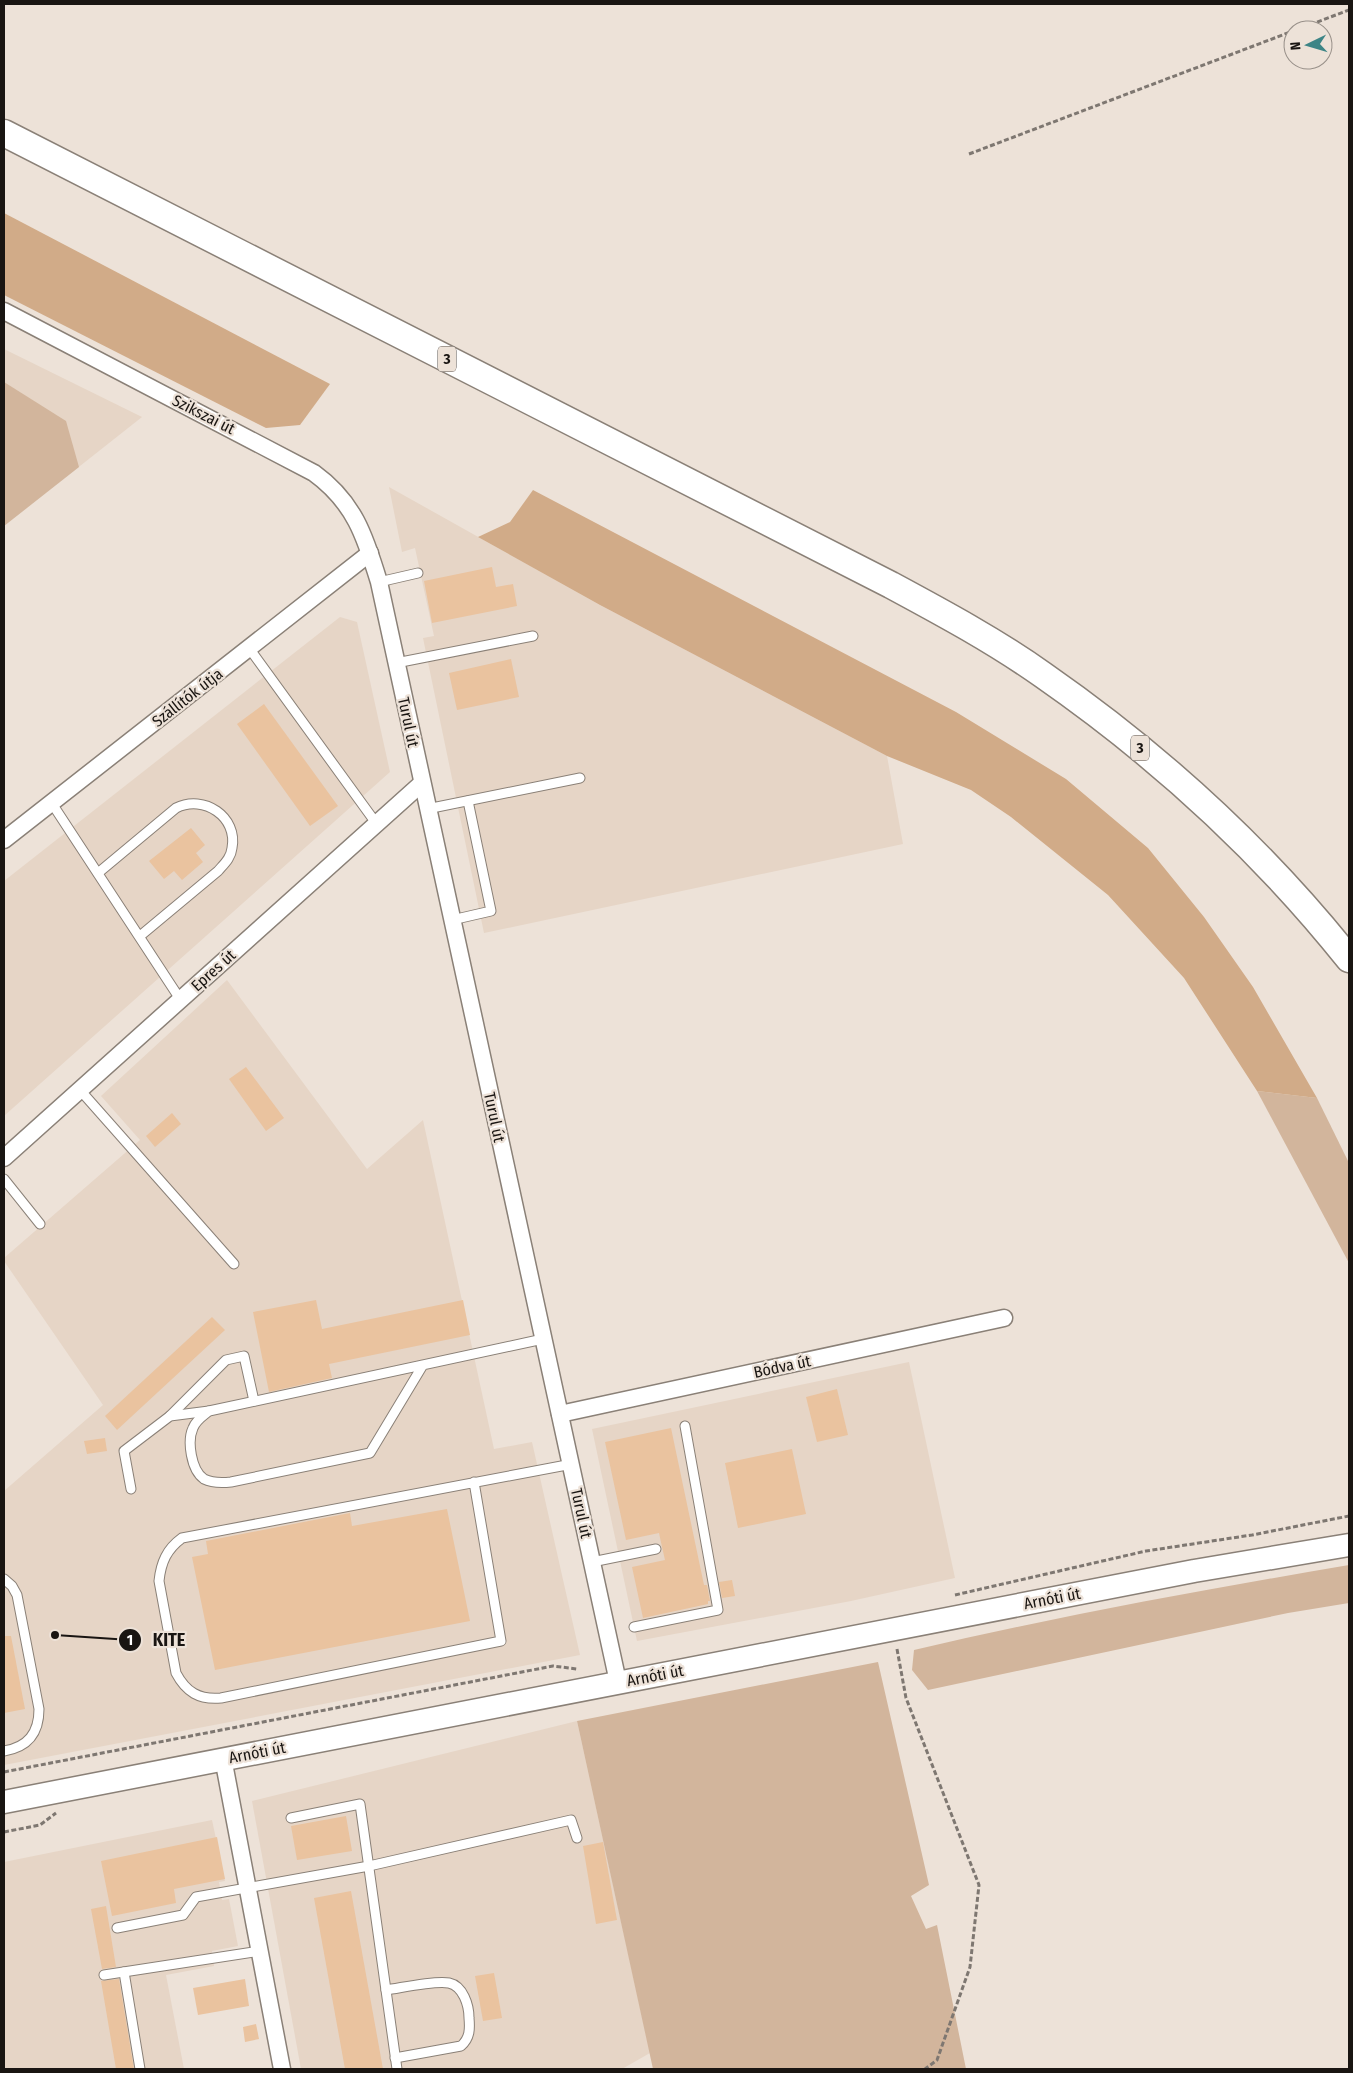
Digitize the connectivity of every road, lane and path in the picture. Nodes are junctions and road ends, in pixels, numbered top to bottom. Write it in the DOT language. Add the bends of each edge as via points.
graph roads {
  1 [pos="1349,10"];
  2 [pos="1322,20"];
  3 [pos="1283,34"];
  4 [pos="4,133"];
  5 [pos="969,154"];
  6 [pos="4,311"];
  7 [pos="370,553"];
  8 [pos="418,573"];
  9 [pos="379,582"];
  10 [pos="533,636"];
  11 [pos="249,648"];
  12 [pos="396,663"];
  13 [pos="580,778"];
  14 [pos="422,784"];
  15 [pos="468,801"];
  16 [pos="52,802"];
  17 [pos="427,809"];
  18 [pos="376,823"];
  19 [pos="4,840"];
  20 [pos="98,873"];
  21 [pos="452,920"];
  22 [pos="140,936"];
  23 [pos="1349,959"];
  24 [pos="180,999"];
  25 [pos="80,1090"];
  26 [pos="4,1158"];
  27 [pos="4,1179"];
  28 [pos="40,1224"];
  29 [pos="234,1264"];
  30 [pos="1004,1318"];
  31 [pos="543,1339"];
  32 [pos="423,1365"];
  33 [pos="254,1401"];
  34 [pos="209,1411"];
  35 [pos="560,1414"];
  36 [pos="170,1416"];
  37 [pos="685,1426"];
  38 [pos="572,1464"];
  39 [pos="474,1482"];
  40 [pos="131,1489"];
  41 [pos="1349,1516"];
  42 [pos="1349,1543"];
  43 [pos="656,1549"];
  44 [pos="592,1562"];
  45 [pos="4,1579"];
  46 [pos="953,1596"];
  47 [pos="634,1627"];
  48 [pos="893,1629"];
  49 [pos="582,1670"];
  50 [pos="618,1682"];
  51 [pos="4,1751"];
  52 [pos="223,1758"];
  53 [pos="4,1772"];
  54 [pos="70,1789"];
  55 [pos="4,1802"];
  56 [pos="291,1818"];
  57 [pos="4,1832"];
  58 [pos="577,1838"];
  59 [pos="368,1866"];
  60 [pos="247,1886"];
  61 [pos="117,1928"];
  62 [pos="260,1951"];
  63 [pos="124,1972"];
  64 [pos="104,1975"];
  65 [pos="386,1990"];
  66 [pos="395,2058"];
  67 [pos="140,2069"];
  68 [pos="282,2069"];
  69 [pos="396,2069"];
  70 [pos="925,2069"];
  1 -- 2 [label="path"];
  3 -- 5 [label="path"];
  4 -- 23 [label="main road, 3" via="891,585 991,641 1043,674 1150,755 1254,851"];
  6 -- 7 [label="street, Szikszai út" via="314,473 347,504"];
  7 -- 9 [label="street, Turul út"];
  7 -- 11 [label="street, Szállítók útja"];
  8 -- 9 [label="lane"];
  9 -- 12 [label="street, Turul út"];
  10 -- 12 [label="lane"];
  11 -- 16 [label="street, Szállítók útja"];
  11 -- 18 [label="lane"];
  12 -- 14 [label="street, Turul út"];
  13 -- 15 [label="lane"];
  14 -- 17 [label="street, Turul út"];
  14 -- 18 [label="street, Epres út"];
  15 -- 17 [label="lane"];
  15 -- 21 [label="lane" via="491,911"];
  16 -- 19 [label="street, Szállítók útja"];
  16 -- 20 [label="lane"];
  17 -- 21 [label="street, Turul út"];
  18 -- 24 [label="street, Epres út"];
  20 -- 22 [label="lane"];
  20 -- 22 [label="lane" via="184,804 202,803 226,821 233,839 227,860"];
  21 -- 31 [label="street, Turul út"];
  22 -- 24 [label="lane"];
  24 -- 25 [label="street, Epres út"];
  25 -- 26 [label="street, Epres út"];
  25 -- 29 [label="lane"];
  27 -- 28 [label="lane"];
  30 -- 35 [label="street, Bódva út"];
  31 -- 32 [label="lane"];
  31 -- 35 [label="street, Turul út"];
  32 -- 33 [label="lane"];
  32 -- 34 [label="lane" via="370,1453 231,1482 205,1480 194,1466 192,1429"];
  33 -- 34 [label="lane"];
  33 -- 36 [label="lane" via="244,1356 226,1360"];
  34 -- 36 [label="lane"];
  35 -- 38 [label="street, Turul út"];
  36 -- 40 [label="lane" via="124,1451"];
  37 -- 47 [label="lane" via="718,1610"];
  38 -- 39 [label="lane"];
  38 -- 44 [label="street, Turul út"];
  39 -- 39 [label="lane" via="182,1538 165,1557 159,1581 176,1673 181,1683 198,1696 221,1698 500,1641"];
  41 -- 46 [label="path" via="1146,1552"];
  42 -- 48 [label="main road, Arnóti út"];
  43 -- 44 [label="lane"];
  44 -- 50 [label="street, Turul út"];
  45 -- 51 [label="lane" via="16,1595 40,1709 37,1729 31,1738 15,1749"];
  48 -- 50 [label="main road, Arnóti út"];
  48 -- 70 [label="path" via="906,1698 979,1884 970,1967 937,2060"];
  49 -- 53 [label="path" via="553,1666"];
  50 -- 52 [label="main road, Arnóti út"];
  52 -- 54 [label="main road, Arnóti út"];
  52 -- 60 [label="street"];
  54 -- 55 [label="main road, Arnóti út"];
  54 -- 57 [label="path" via="65,1802 52,1818 40,1825"];
  56 -- 59 [label="lane" via="360,1804"];
  58 -- 59 [label="lane" via="571,1820"];
  59 -- 60 [label="lane"];
  59 -- 65 [label="lane"];
  60 -- 61 [label="lane" via="196,1897 183,1915"];
  60 -- 62 [label="street"];
  62 -- 63 [label="lane"];
  62 -- 68 [label="street"];
  63 -- 64 [label="lane"];
  63 -- 67 [label="lane"];
  65 -- 66 [label="lane"];
  65 -- 66 [label="lane" via="450,1983 460,1990 469,2014 470,2032 461,2046"];
  66 -- 69 [label="lane"];
}
